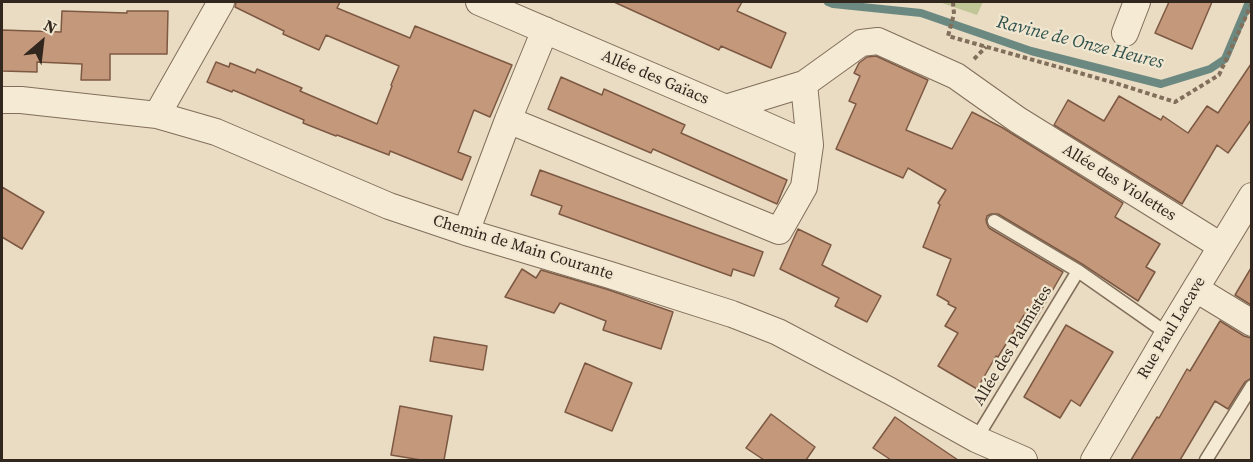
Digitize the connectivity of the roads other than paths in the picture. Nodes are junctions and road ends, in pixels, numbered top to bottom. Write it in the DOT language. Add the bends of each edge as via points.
graph roads {
  1 [pos="221,2"];
  2 [pos="479,2"];
  3 [pos="1137,2"];
  4 [pos="545,30"];
  5 [pos="1125,33"];
  6 [pos="804,84"];
  7 [pos="2,100"];
  8 [pos="726,108"];
  9 [pos="157,115"];
  10 [pos="508,120"];
  11 [pos="1018,120"];
  12 [pos="810,145"];
  13 [pos="1251,196"];
  14 [pos="994,221"];
  15 [pos="466,232"];
  16 [pos="1221,246"];
  17 [pos="1078,271"];
  18 [pos="1196,289"];
  19 [pos="1251,322"];
  20 [pos="1168,334"];
  21 [pos="1251,386"];
  22 [pos="976,439"];
  23 [pos="1024,460"];
  24 [pos="1094,460"];
  25 [pos="1206,460"];
  1 -- 9 [label="street"];
  2 -- 4 [label="street, Allée des Gaïacs"];
  3 -- 5 [label="street"];
  4 -- 8 [label="street, Allée des Gaïacs"];
  4 -- 10 [label="street"];
  6 -- 8 [label="street, Allée des Gaïacs"];
  6 -- 11 [label="street, Allée des Gaïacs" via="861,43 878,41 956,76"];
  6 -- 12 [label="street"];
  7 -- 9 [label="street, Chemin de Main Courante"];
  8 -- 12 [label="street"];
  9 -- 15 [label="street, Chemin de Main Courante" via="216,132 389,206"];
  10 -- 12 [label="street" via="779,231 804,187"];
  10 -- 15 [label="street"];
  11 -- 16 [label="street, Allée des Violettes"];
  13 -- 16 [label="street, Rue Paul Lacave"];
  14 -- 17 [label="lane"];
  15 -- 22 [label="street, Chemin de Main Courante" via="732,314 778,332"];
  16 -- 18 [label="street, Rue Paul Lacave"];
  17 -- 20 [label="lane"];
  17 -- 22 [label="lane, Allée des Palmistes"];
  18 -- 19 [label="street"];
  18 -- 20 [label="street, Rue Paul Lacave"];
  20 -- 24 [label="street, Rue Paul Lacave"];
  21 -- 25 [label="lane"];
  22 -- 23 [label="street, Chemin de Main Courante"];
}
